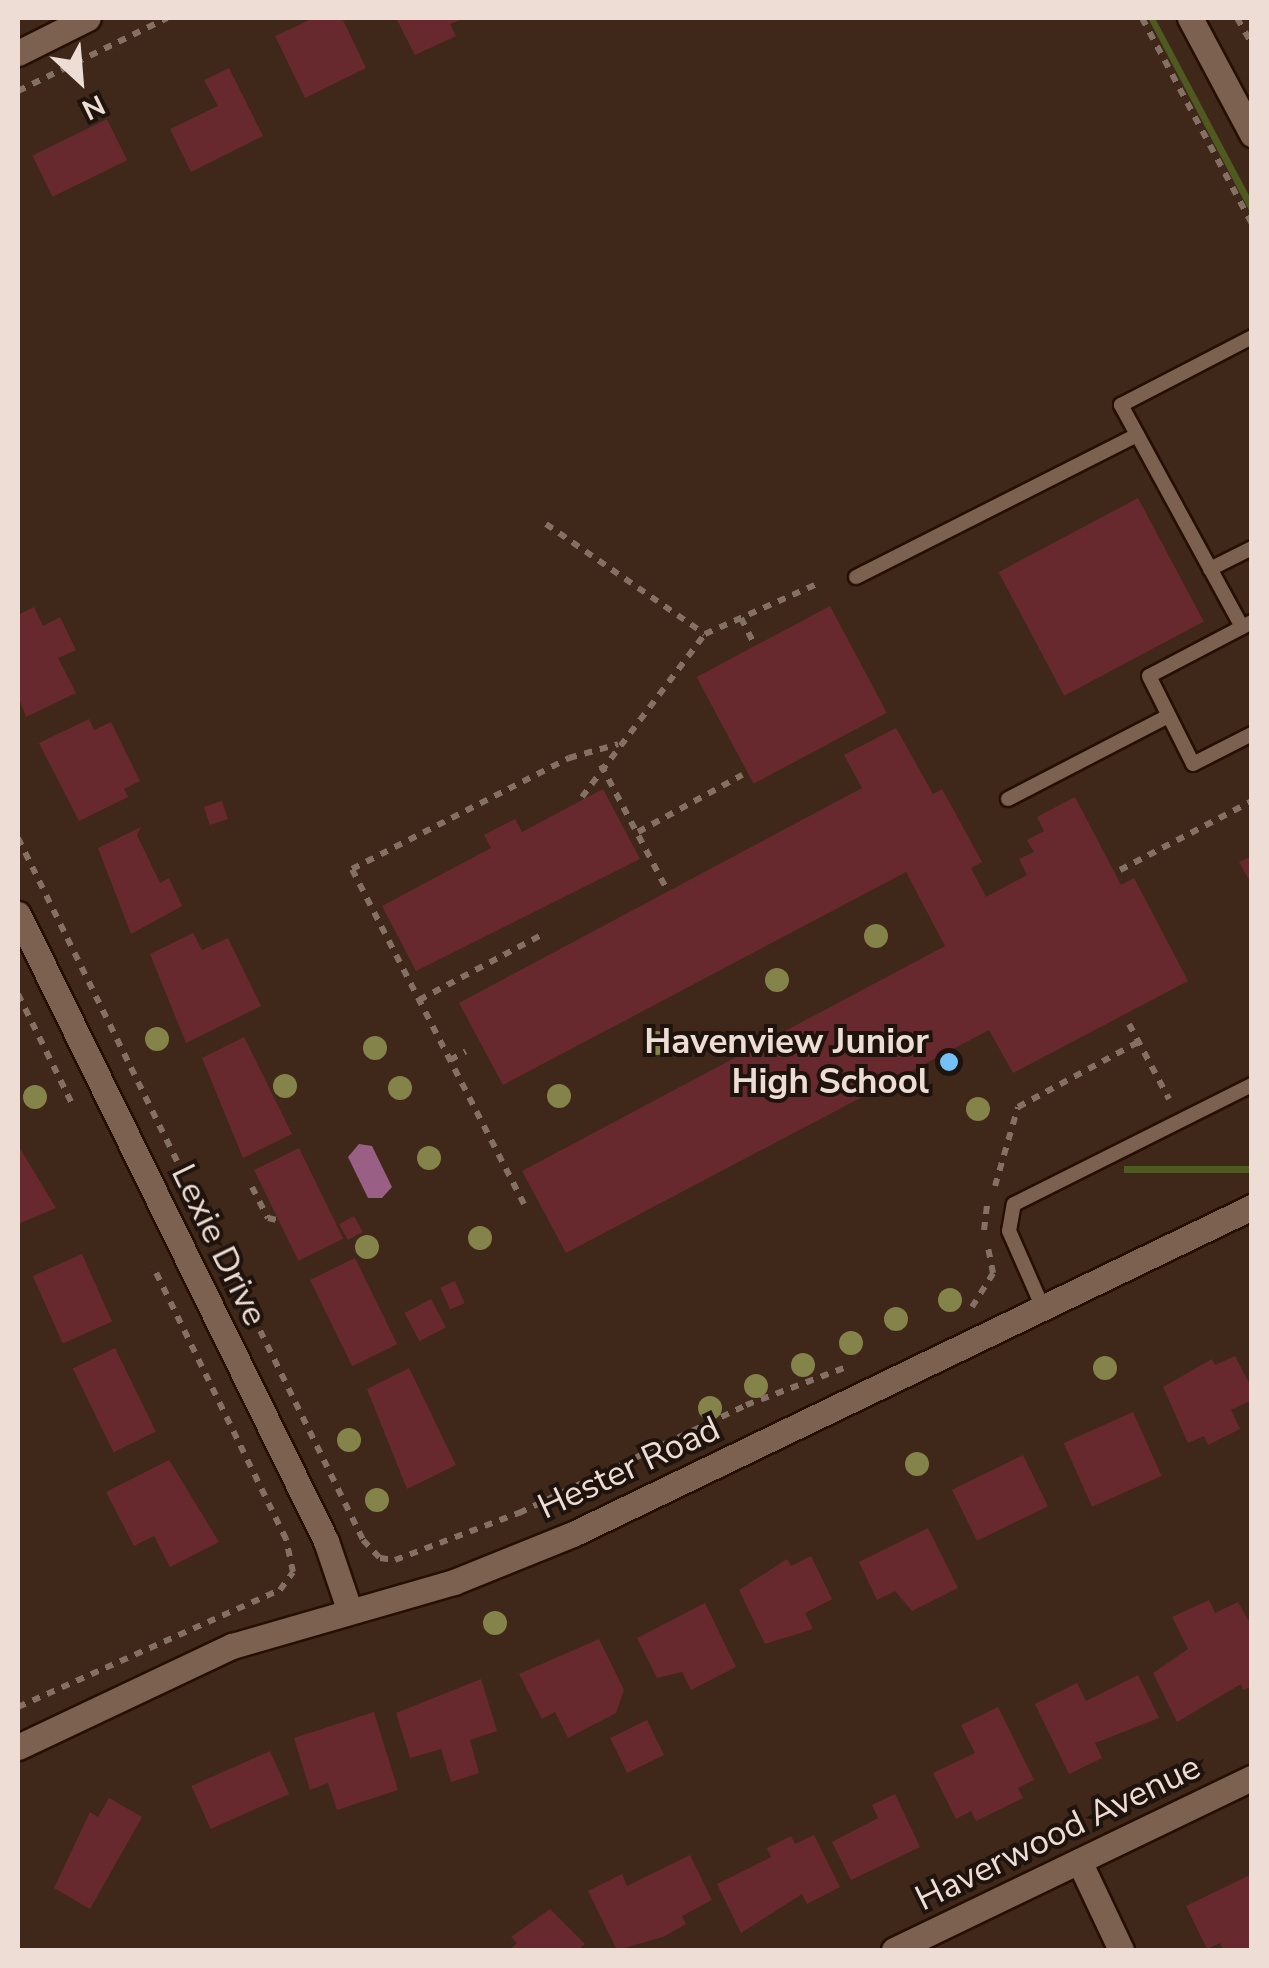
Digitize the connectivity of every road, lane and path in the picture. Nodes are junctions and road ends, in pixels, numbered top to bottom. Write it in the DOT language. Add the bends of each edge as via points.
graph roads {
  1 [pos="88,18"];
  2 [pos="167,18"];
  3 [pos="1142,18"];
  4 [pos="1190,18"];
  5 [pos="1237,18"];
  6 [pos="1252,44"];
  7 [pos="18,53"];
  8 [pos="18,91"];
  9 [pos="1252,134"];
  10 [pos="1252,224"];
  11 [pos="1252,338"];
  12 [pos="1136,434"];
  13 [pos="546,524"];
  14 [pos="1252,548"];
  15 [pos="1210,569"];
  16 [pos="856,578"];
  17 [pos="821,582"];
  18 [pos="740,618"];
  19 [pos="1247,624"];
  20 [pos="705,634"];
  21 [pos="752,640"];
  22 [pos="1168,716"];
  23 [pos="1252,734"];
  24 [pos="618,744"];
  25 [pos="601,766"];
  26 [pos="742,775"];
  27 [pos="582,797"];
  28 [pos="1008,799"];
  29 [pos="1252,801"];
  30 [pos="637,832"];
  31 [pos="18,838"];
  32 [pos="1120,870"];
  33 [pos="665,886"];
  34 [pos="18,914"];
  35 [pos="544,934"];
  36 [pos="18,994"];
  37 [pos="419,1000"];
  38 [pos="1129,1024"];
  39 [pos="1138,1042"];
  40 [pos="466,1052"];
  41 [pos="450,1060"];
  42 [pos="1252,1085"];
  43 [pos="1184,1091"];
  44 [pos="1169,1099"];
  45 [pos="74,1106"];
  46 [pos="1154,1106"];
  47 [pos="1006,1178"];
  48 [pos="996,1186"];
  49 [pos="190,1187"];
  50 [pos="252,1187"];
  51 [pos="524,1204"];
  52 [pos="1252,1206"];
  53 [pos="276,1220"];
  54 [pos="153,1266"];
  55 [pos="246,1302"];
  56 [pos="1043,1308"];
  57 [pos="967,1312"];
  58 [pos="856,1363"];
  59 [pos="348,1609"];
  60 [pos="18,1707"];
  61 [pos="18,1748"];
  62 [pos="1252,1778"];
  63 [pos="1079,1861"];
  64 [pos="894,1950"];
  65 [pos="1121,1950"];
  1 -- 7 [label="street"];
  2 -- 8 [label="path"];
  3 -- 10 [label="path"];
  4 -- 9 [label="street"];
  5 -- 6 [label="path"];
  11 -- 12 [label="lane" via="1121,405"];
  12 -- 15 [label="lane"];
  12 -- 16 [label="lane"];
  13 -- 20 [label="path"];
  14 -- 15 [label="lane"];
  15 -- 19 [label="lane"];
  17 -- 18 [label="path"];
  18 -- 20 [label="path"];
  18 -- 21 [label="path"];
  19 -- 22 [label="lane" via="1149,676"];
  20 -- 24 [label="path"];
  22 -- 23 [label="lane" via="1192,764"];
  22 -- 28 [label="lane"];
  24 -- 25 [label="path"];
  24 -- 37 [label="path" via="569,758 352,869"];
  25 -- 27 [label="path"];
  25 -- 30 [label="path"];
  26 -- 30 [label="path"];
  29 -- 32 [label="path"];
  30 -- 33 [label="path"];
  31 -- 49 [label="path"];
  34 -- 59 [label="street, Lexie Drive" via="326,1541"];
  35 -- 37 [label="path"];
  36 -- 45 [label="path"];
  37 -- 41 [label="path"];
  38 -- 39 [label="path"];
  39 -- 44 [label="path"];
  39 -- 48 [label="path" via="1018,1107"];
  40 -- 41 [label="path"];
  41 -- 51 [label="path"];
  42 -- 56 [label="lane" via="1014,1204 1010,1231"];
  43 -- 44 [label="path"];
  44 -- 46 [label="path"];
  47 -- 48 [label="path"];
  48 -- 57 [label="path" via="982,1220 993,1273"];
  50 -- 53 [label="path" via="268,1218"];
  52 -- 56 [label="street, Hester Road"];
  54 -- 60 [label="path" via="286,1539 293,1572 280,1590"];
  55 -- 58 [label="path" via="362,1540 380,1558 395,1560 519,1513 746,1405"];
  56 -- 59 [label="street, Hester Road" via="574,1534 454,1582"];
  59 -- 61 [label="street, Hester Road" via="202,1658"];
  62 -- 63 [label="street, Haverwood Avenue"];
  63 -- 64 [label="street, Haverwood Avenue"];
  63 -- 65 [label="street"];
}
